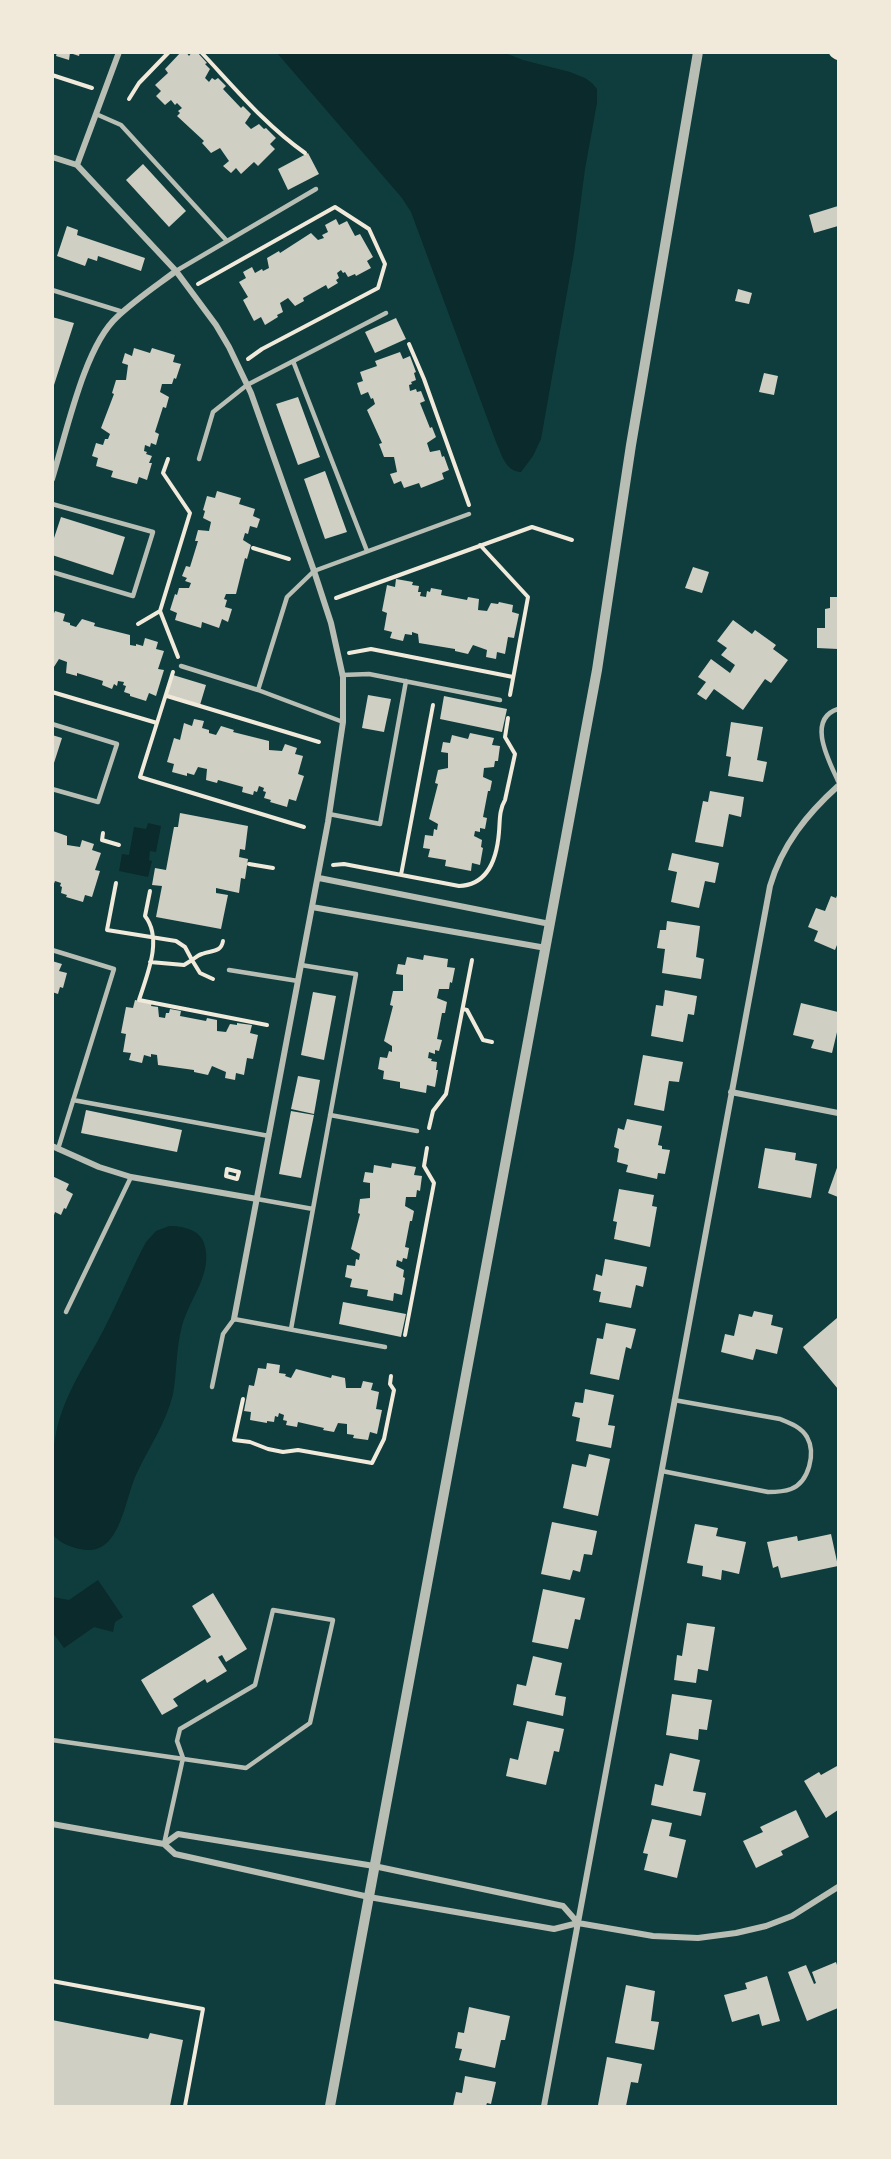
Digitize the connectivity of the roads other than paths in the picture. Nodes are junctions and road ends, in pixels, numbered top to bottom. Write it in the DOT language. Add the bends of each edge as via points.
graph roads {
  1 [pos="119,52"];
  2 [pos="698,52"];
  3 [pos="96,114"];
  4 [pos="52,157"];
  5 [pos="77,165"];
  6 [pos="316,189"];
  7 [pos="226,241"];
  8 [pos="176,271"];
  9 [pos="52,290"];
  10 [pos="123,312"];
  11 [pos="386,313"];
  12 [pos="293,361"];
  13 [pos="247,384"];
  14 [pos="200,459"];
  15 [pos="52,479"];
  16 [pos="52,504"];
  17 [pos="469,514"];
  18 [pos="367,551"];
  19 [pos="314,571"];
  20 [pos="52,572"];
  21 [pos="181,666"];
  22 [pos="342,675"];
  23 [pos="406,681"];
  24 [pos="258,690"];
  25 [pos="500,700"];
  26 [pos="838,709"];
  27 [pos="343,722"];
  28 [pos="52,724"];
  29 [pos="838,781"];
  30 [pos="838,786"];
  31 [pos="52,789"];
  32 [pos="329,814"];
  33 [pos="319,878"];
  34 [pos="312,907"];
  35 [pos="550,924"];
  36 [pos="546,948"];
  37 [pos="52,950"];
  38 [pos="301,965"];
  39 [pos="229,970"];
  40 [pos="298,981"];
  41 [pos="731,1092"];
  42 [pos="74,1100"];
  43 [pos="838,1113"];
  44 [pos="330,1115"];
  45 [pos="417,1131"];
  46 [pos="269,1136"];
  47 [pos="55,1147"];
  48 [pos="131,1178"];
  49 [pos="257,1199"];
  50 [pos="313,1209"];
  51 [pos="66,1311"];
  52 [pos="234,1319"];
  53 [pos="291,1329"];
  54 [pos="385,1347"];
  55 [pos="212,1387"];
  56 [pos="674,1400"];
  57 [pos="662,1471"];
  58 [pos="52,1740"];
  59 [pos="183,1758"];
  60 [pos="52,1824"];
  61 [pos="164,1844"];
  62 [pos="374,1866"];
  63 [pos="838,1887"];
  64 [pos="369,1897"];
  65 [pos="578,1923"];
  66 [pos="330,2106"];
  67 [pos="544,2106"];
  1 -- 3 [label="street"];
  2 -- 35 [label="street" via="597,670"];
  3 -- 5 [label="street"];
  3 -- 7 [label="lane" via="121,125"];
  4 -- 5 [label="street"];
  5 -- 8 [label="street"];
  6 -- 7 [label="lane"];
  7 -- 8 [label="lane"];
  8 -- 10 [label="street"];
  8 -- 13 [label="street" via="216,325"];
  9 -- 10 [label="lane"];
  10 -- 15 [label="street" via="107,328 92,354"];
  11 -- 12 [label="lane"];
  12 -- 13 [label="lane"];
  12 -- 18 [label="lane"];
  13 -- 14 [label="lane" via="213,412"];
  13 -- 19 [label="street"];
  16 -- 20 [label="lane" via="153,532 133,596"];
  17 -- 18 [label="lane"];
  18 -- 19 [label="lane"];
  19 -- 22 [label="street"];
  19 -- 24 [label="lane" via="286,597"];
  21 -- 24 [label="lane"];
  22 -- 23 [label="lane" via="369,674"];
  22 -- 27 [label="street"];
  23 -- 25 [label="lane"];
  23 -- 32 [label="lane" via="380,824"];
  24 -- 27 [label="lane"];
  26 -- 29 [label="lane" via="826,717 822,732 825,752"];
  27 -- 32 [label="street"];
  28 -- 31 [label="lane" via="117,744 98,802"];
  30 -- 41 [label="street" via="798,827 773,874"];
  32 -- 33 [label="street"];
  33 -- 34 [label="street"];
  33 -- 35 [label="street"];
  34 -- 36 [label="street"];
  34 -- 38 [label="street"];
  35 -- 36 [label="street"];
  36 -- 62 [label="street"];
  37 -- 42 [label="lane" via="114,969"];
  38 -- 40 [label="street"];
  38 -- 44 [label="lane" via="356,974"];
  39 -- 40 [label="lane"];
  40 -- 46 [label="street"];
  41 -- 43 [label="street"];
  41 -- 56 [label="street"];
  42 -- 46 [label="lane"];
  42 -- 47 [label="lane"];
  44 -- 45 [label="lane"];
  44 -- 50 [label="lane"];
  46 -- 49 [label="street"];
  47 -- 48 [label="street"];
  48 -- 49 [label="street"];
  48 -- 51 [label="lane"];
  49 -- 50 [label="lane"];
  49 -- 52 [label="street"];
  50 -- 53 [label="lane"];
  52 -- 53 [label="lane"];
  52 -- 55 [label="lane" via="223,1334"];
  53 -- 54 [label="lane"];
  56 -- 57 [label="street"];
  56 -- 57 [label="lane" via="795,1425 811,1448 810,1464 793,1489 780,1492"];
  57 -- 65 [label="street"];
  58 -- 59 [label="lane"];
  59 -- 59 [label="lane" via="246,1768 310,1723 333,1620 273,1610 255,1685 180,1729 177,1741"];
  59 -- 61 [label="lane"];
  60 -- 61 [label="street"];
  61 -- 62 [label="street" via="178,1834"];
  61 -- 64 [label="street" via="175,1854"];
  62 -- 64 [label="street"];
  62 -- 65 [label="street" via="563,1906"];
  63 -- 65 [label="street" via="792,1916 766,1926 708,1937 653,1936"];
  64 -- 65 [label="street" via="554,1929"];
  64 -- 66 [label="street"];
  65 -- 67 [label="street"];
}
